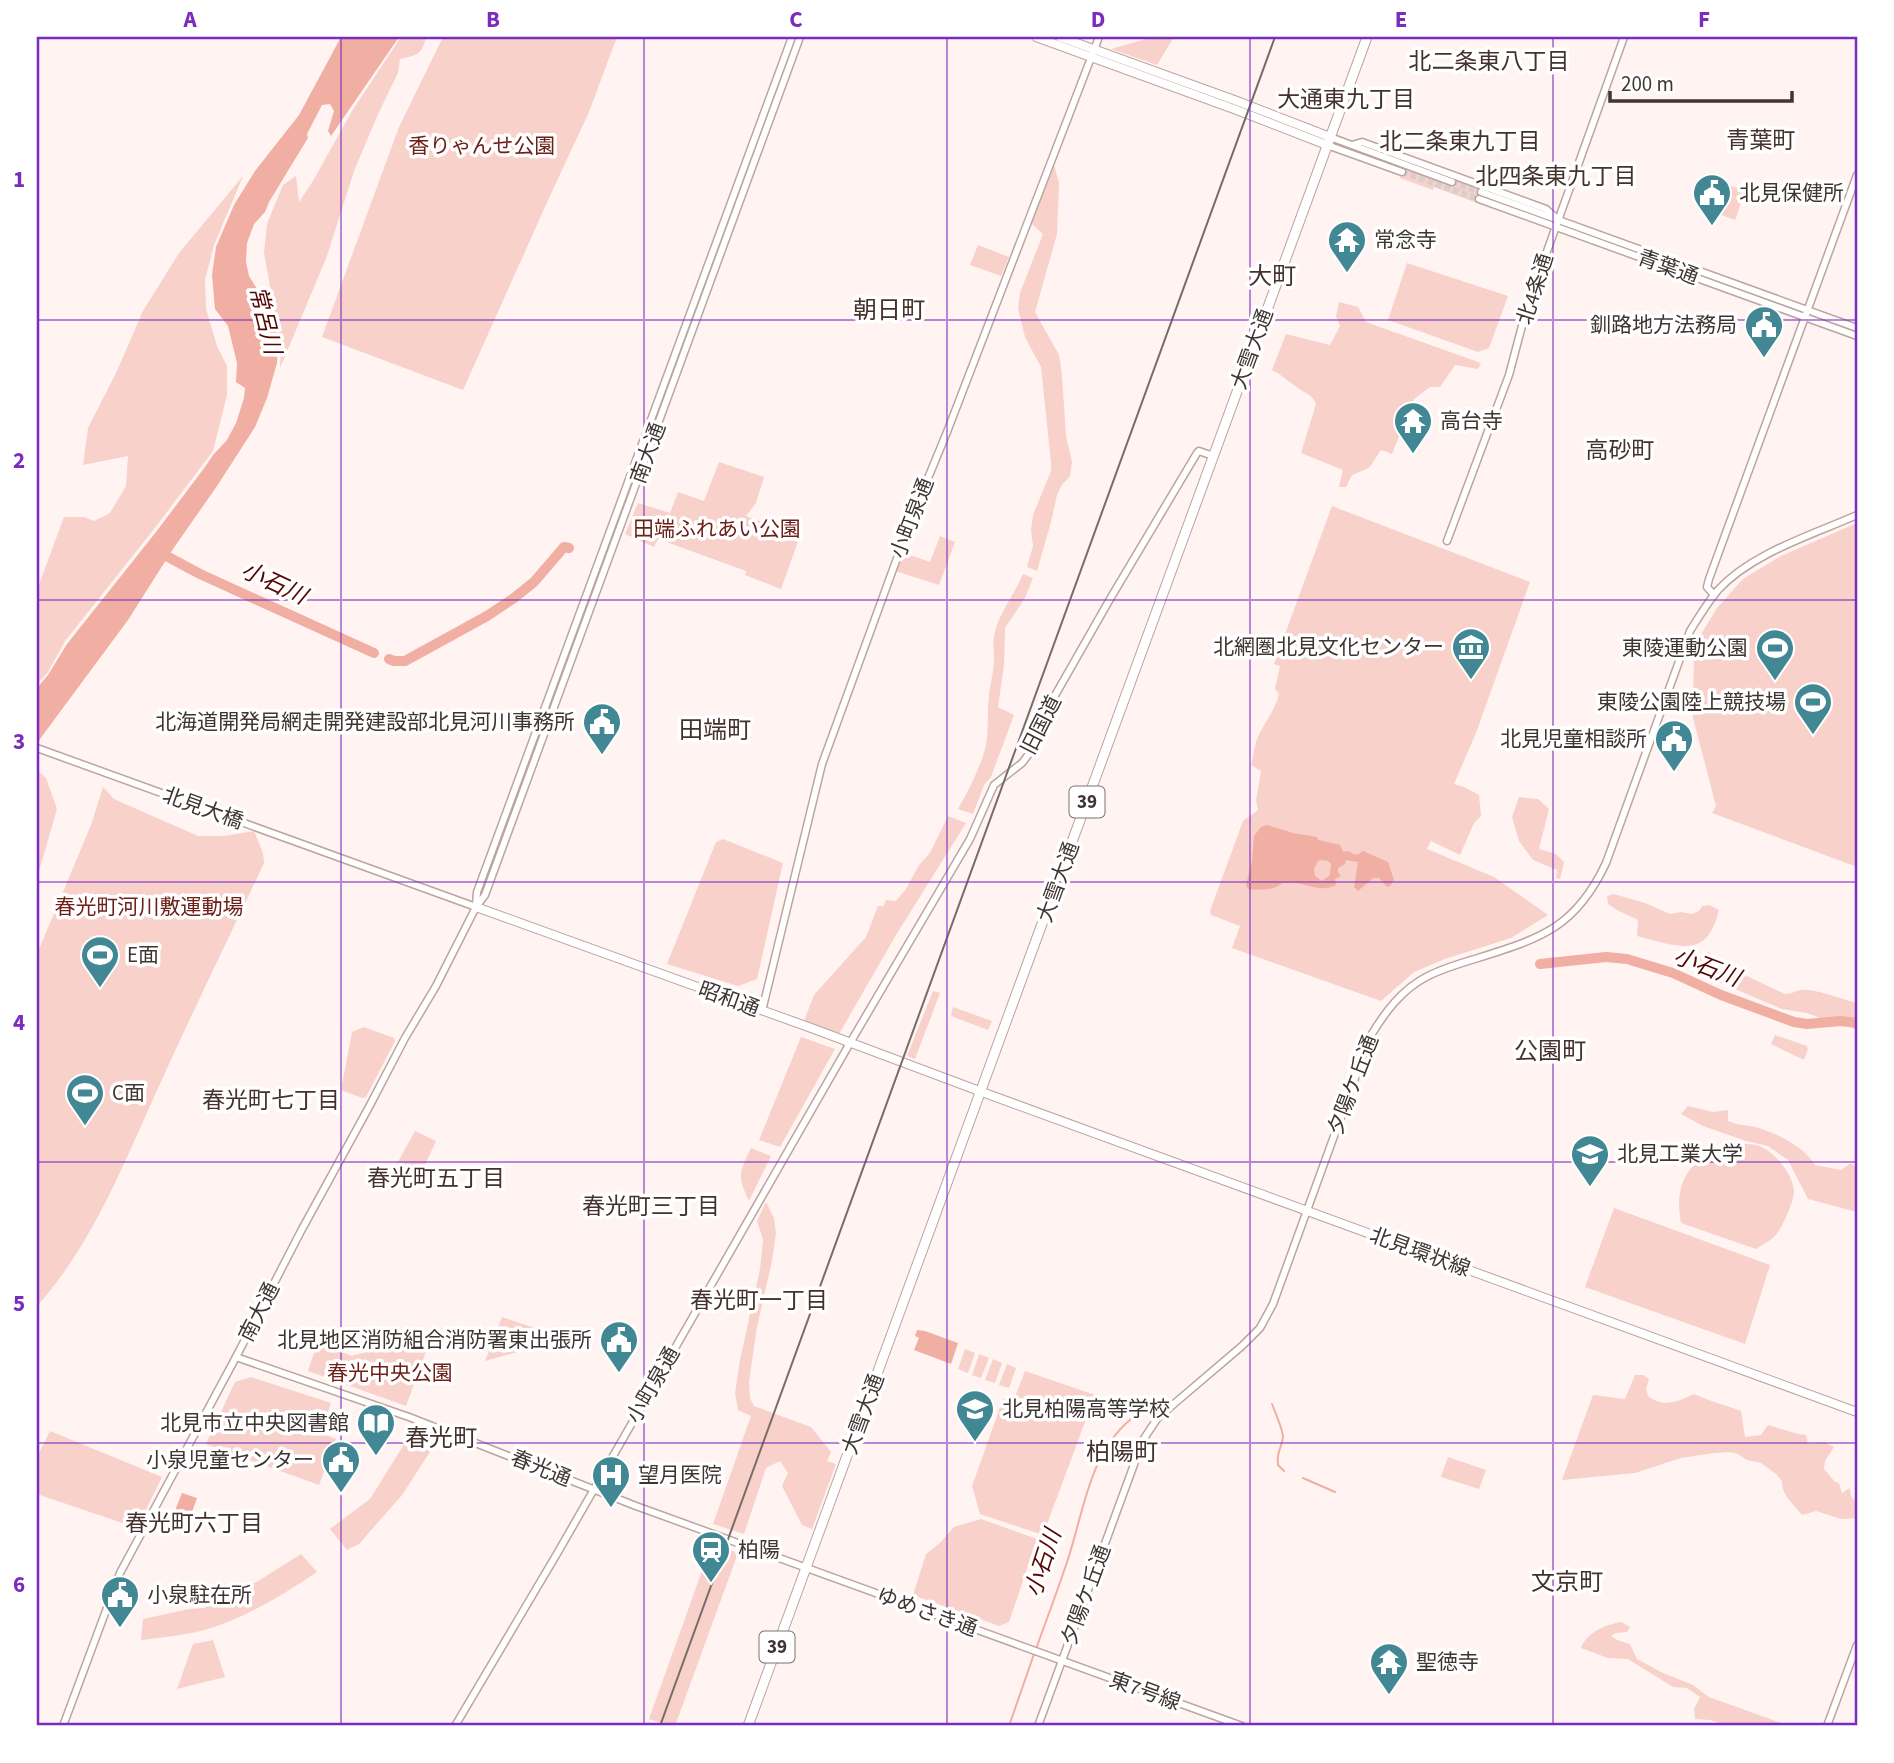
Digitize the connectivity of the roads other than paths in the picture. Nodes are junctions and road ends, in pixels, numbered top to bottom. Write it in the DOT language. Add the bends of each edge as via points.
graph roads {
  1 [pos="792,37"];
  2 [pos="800,37"];
  3 [pos="1036,37"];
  4 [pos="1060,37"];
  5 [pos="1099,37"];
  6 [pos="1367,37"];
  7 [pos="1624,37"];
  8 [pos="1093,53"];
  9 [pos="1328,141"];
  10 [pos="1352,145"];
  11 [pos="1402,172"];
  12 [pos="1857,175"];
  13 [pos="1452,181"];
  14 [pos="1480,196"];
  15 [pos="1557,223"];
  16 [pos="1806,313"];
  17 [pos="1857,327"];
  18 [pos="1857,336"];
  19 [pos="1213,456"];
  20 [pos="1857,515"];
  21 [pos="1447,541"];
  22 [pos="1714,595"];
  23 [pos="37,748"];
  24 [pos="476,907"];
  25 [pos="762,1011"];
  26 [pos="850,1043"];
  27 [pos="982,1092"];
  28 [pos="1306,1210"];
  29 [pos="236,1357"];
  30 [pos="1857,1412"];
  31 [pos="594,1489"];
  32 [pos="806,1567"];
  33 [pos="1857,1645"];
  34 [pos="1048,1655"];
  35 [pos="1062,1660"];
  36 [pos="63,1726"];
  37 [pos="455,1726"];
  38 [pos="748,1726"];
  39 [pos="1038,1726"];
  40 [pos="1242,1726"];
  41 [pos="1828,1726"];
  1 -- 24 [label="street, 南大通" via="477,892"];
  2 -- 24 [label="street, 南大通" via="485,895"];
  3 -- 8 [label="main road"];
  4 -- 8 [label="main road"];
  5 -- 8 [label="street, 小町泉通"];
  6 -- 9 [label="highway, 大雪大通 / 39"];
  7 -- 15 [label="street, 北4条通"];
  8 -- 9 [label="main road"];
  8 -- 25 [label="street, 小町泉通" via="912,517 822,764"];
  9 -- 10 [label="street"];
  9 -- 11 [label="street"];
  9 -- 19 [label="highway, 大雪大通 / 39"];
  10 -- 13 [label="street"];
  10 -- 15 [label="street" via="1362,142 1546,209"];
  12 -- 16 [label="street"];
  14 -- 15 [label="street, 青葉通"];
  15 -- 16 [label="street, 青葉通"];
  15 -- 21 [label="street, 北4条通" via="1509,375"];
  16 -- 17 [label="street, 青葉通"];
  16 -- 18 [label="street, 青葉通"];
  16 -- 22 [label="street" via="1709,579 1707,587"];
  19 -- 26 [label="street, 旧国道" via="1199,451 1181,478 1060,688 1032,750 994,785 970,839"];
  19 -- 27 [label="highway, 大雪大通 / 39"];
  20 -- 22 [label="street, 夕陽ケ丘通" via="1767,554"];
  22 -- 28 [label="street, 夕陽ケ丘通" via="1690,631 1592,891 1562,923 1543,935 1427,976 1393,1003 1370,1037"];
  23 -- 24 [label="street, 北見大橋"];
  24 -- 25 [label="main road, 昭和通"];
  24 -- 29 [label="street, 南大通"];
  25 -- 26 [label="main road, 昭和通"];
  26 -- 27 [label="main road, 昭和通"];
  26 -- 31 [label="street, 小町泉通"];
  27 -- 28 [label="main road, 北見環状線"];
  27 -- 32 [label="highway, 大雪大通 / 39"];
  28 -- 30 [label="main road, 北見環状線"];
  28 -- 35 [label="street, 夕陽ケ丘通" via="1260,1328 1157,1419 1143,1440"];
  29 -- 31 [label="street, 春光通" via="419,1420"];
  29 -- 36 [label="street, 南大通" via="120,1573"];
  31 -- 32 [label="street, 春光通"];
  31 -- 37 [label="street, 小町泉通"];
  32 -- 34 [label="street, ゆめさき通"];
  32 -- 38 [label="highway, 大雪大通 / 39"];
  33 -- 41 [label="street"];
  34 -- 35 [label="street, 東7号線"];
  35 -- 39 [label="street, 夕陽ケ丘通"];
  35 -- 40 [label="street, 東7号線"];
}
